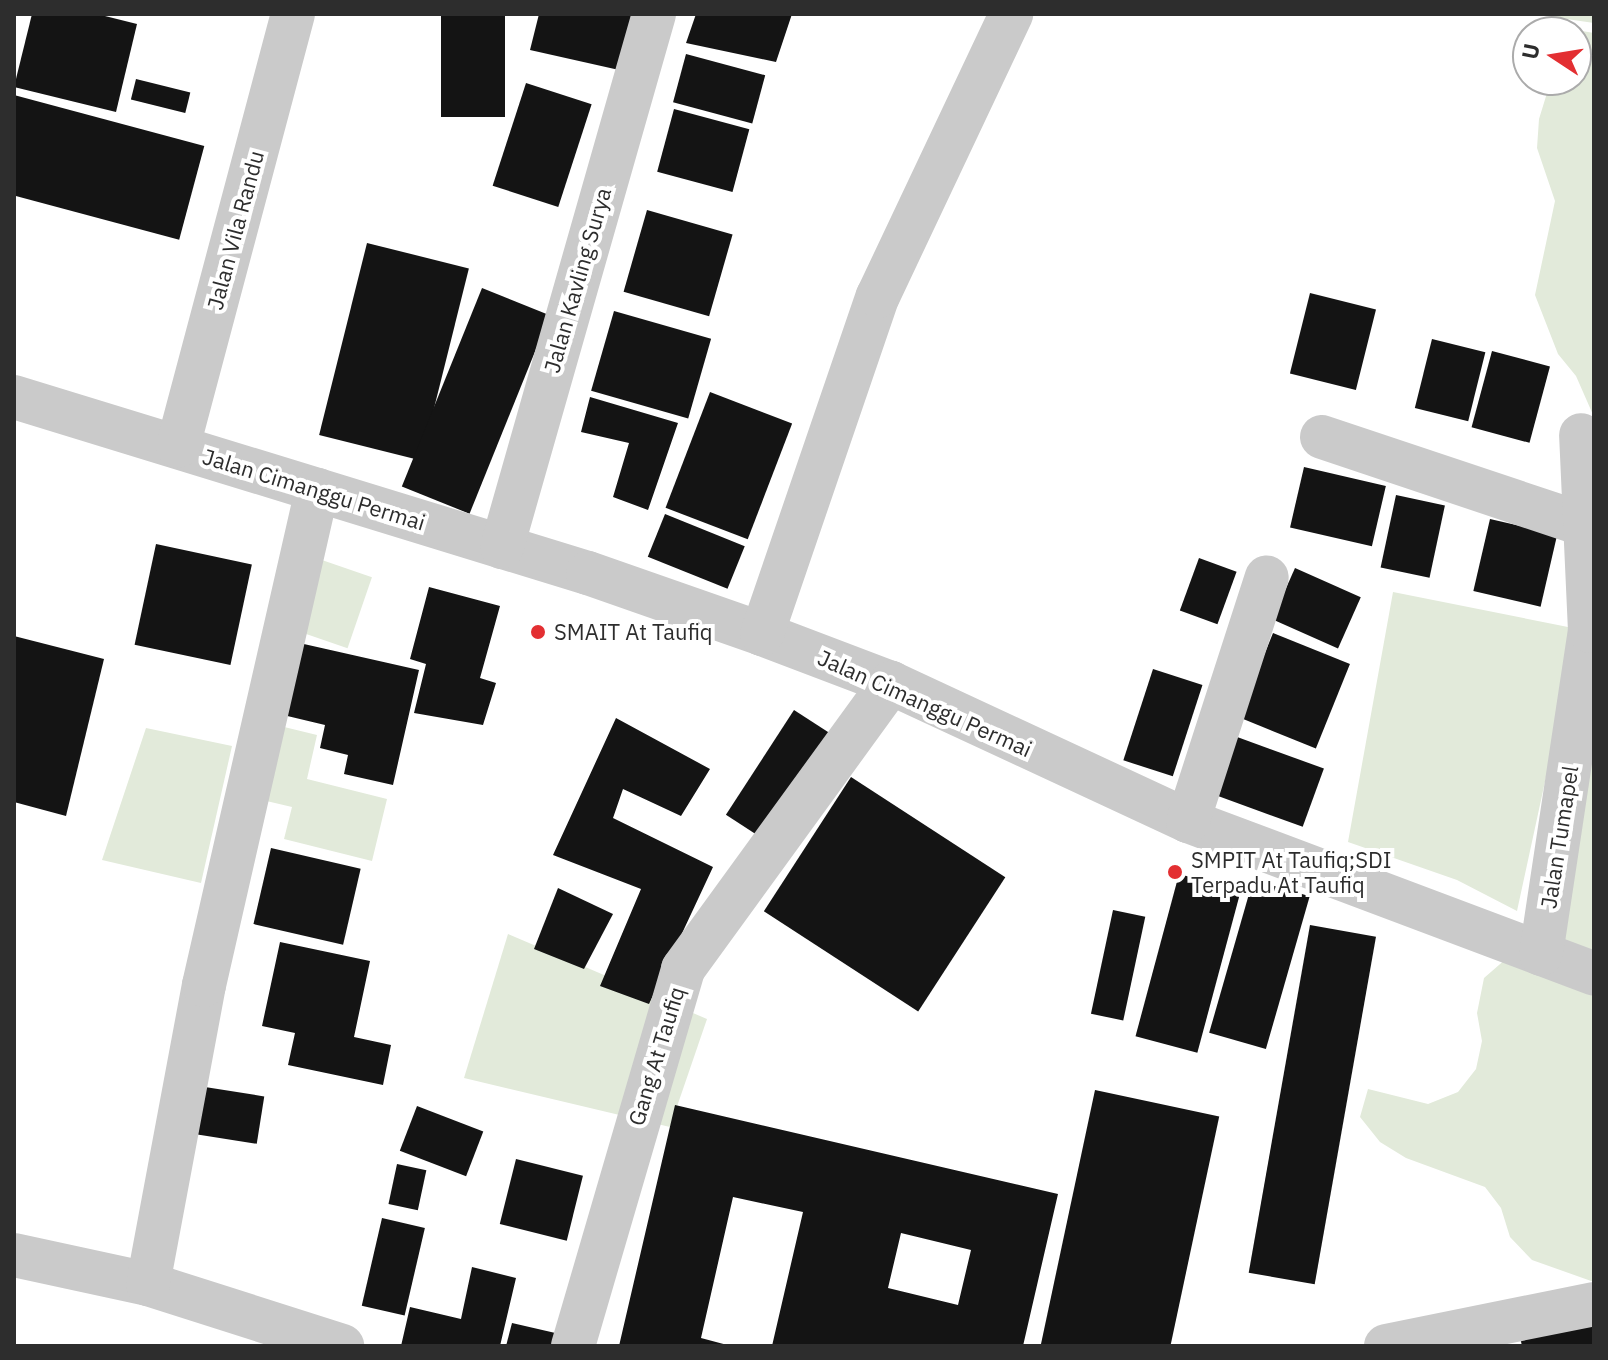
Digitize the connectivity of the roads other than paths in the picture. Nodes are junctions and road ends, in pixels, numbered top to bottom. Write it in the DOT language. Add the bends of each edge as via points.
graph roads {
  1 [pos="293,14"];
  2 [pos="654,14"];
  3 [pos="1011,14"];
  4 [pos="14,397"];
  5 [pos="1581,435"];
  6 [pos="1322,437"];
  7 [pos="178,446"];
  8 [pos="317,490"];
  9 [pos="1582,524"];
  10 [pos="502,547"];
  11 [pos="1267,577"];
  12 [pos="762,634"];
  13 [pos="891,683"];
  14 [pos="1188,821"];
  15 [pos="1541,954"];
  16 [pos="1594,974"];
  17 [pos="14,1255"];
  18 [pos="148,1284"];
  19 [pos="1594,1304"];
  20 [pos="342,1346"];
  21 [pos="573,1346"];
  22 [pos="1386,1346"];
  1 -- 7 [label="street, Jalan Vila Randu"];
  2 -- 10 [label="street, Jalan Kavling Surya"];
  3 -- 12 [label="street" via="878,296"];
  4 -- 7 [label="street, Jalan Cimanggu Permai"];
  5 -- 9 [label="street, Jalan Tumapel"];
  6 -- 9 [label="street"];
  7 -- 8 [label="street, Jalan Cimanggu Permai"];
  8 -- 10 [label="street, Jalan Cimanggu Permai"];
  8 -- 18 [label="street" via="204,985"];
  9 -- 15 [label="street, Jalan Tumapel" via="1592,579 1590,631"];
  10 -- 12 [label="street, Jalan Cimanggu Permai"];
  11 -- 14 [label="street"];
  12 -- 13 [label="street, Jalan Cimanggu Permai"];
  13 -- 14 [label="street, Jalan Cimanggu Permai"];
  13 -- 21 [label="street, Gang At Taufiq" via="683,969"];
  14 -- 15 [label="street, Jalan Cimanggu Permai"];
  15 -- 16 [label="street, Jalan Cimanggu Permai"];
  17 -- 18 [label="street"];
  18 -- 20 [label="street"];
  19 -- 22 [label="street"];
}
